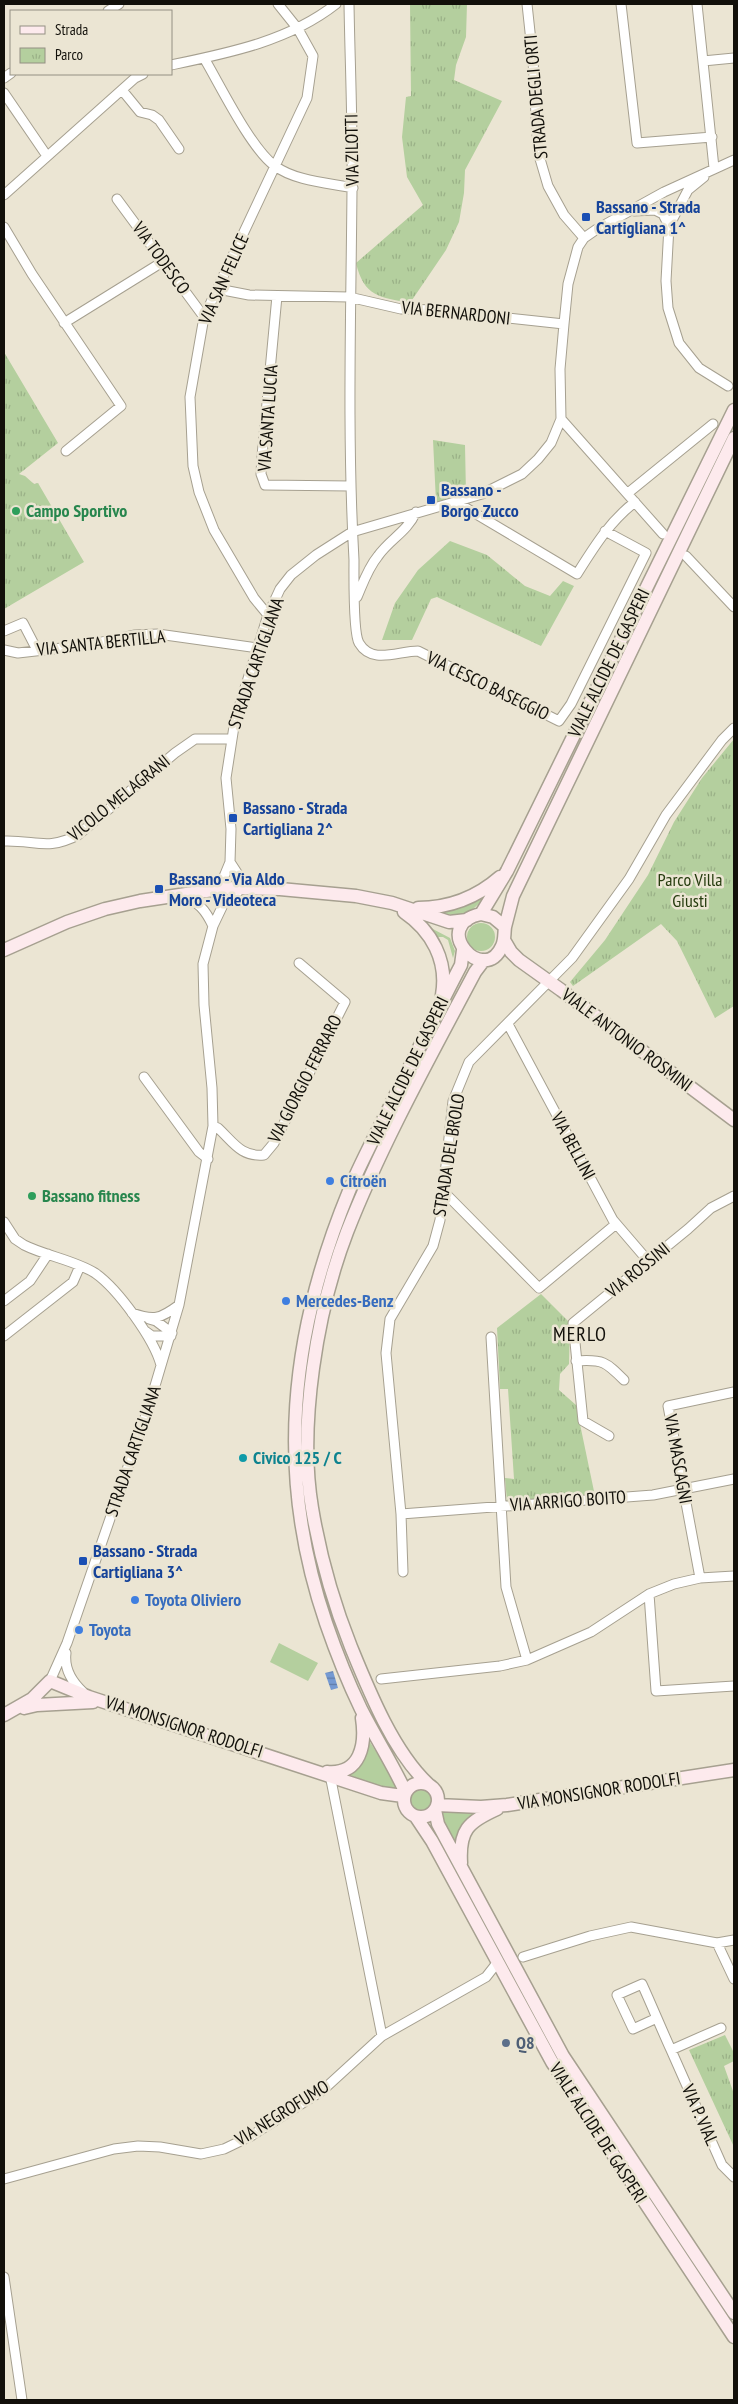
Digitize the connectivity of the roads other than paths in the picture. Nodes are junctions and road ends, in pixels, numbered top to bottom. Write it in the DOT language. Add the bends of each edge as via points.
graph roads {
  1 [pos="278,4"];
  2 [pos="336,4"];
  3 [pos="349,4"];
  4 [pos="527,4"];
  5 [pos="621,4"];
  6 [pos="697,4"];
  7 [pos="298,29"];
  8 [pos="204,58"];
  9 [pos="734,58"];
  10 [pos="703,61"];
  11 [pos="172,65"];
  12 [pos="141,75"];
  13 [pos="122,90"];
  14 [pos="4,93"];
  15 [pos="712,137"];
  16 [pos="179,149"];
  17 [pos="47,156"];
  18 [pos="734,160"];
  19 [pos="276,167"];
  20 [pos="714,168"];
  21 [pos="352,188"];
  22 [pos="4,195"];
  23 [pos="117,199"];
  24 [pos="631,211"];
  25 [pos="669,226"];
  26 [pos="4,227"];
  27 [pos="584,238"];
  28 [pos="164,262"];
  29 [pos="218,289"];
  30 [pos="277,296"];
  31 [pos="349,297"];
  32 [pos="204,317"];
  33 [pos="64,324"];
  34 [pos="564,324"];
  35 [pos="728,386"];
  36 [pos="734,410"];
  37 [pos="561,419"];
  38 [pos="713,424"];
  39 [pos="734,438"];
  40 [pos="66,451"];
  41 [pos="350,486"];
  42 [pos="628,493"];
  43 [pos="456,502"];
  44 [pos="635,502"];
  45 [pos="416,512"];
  46 [pos="605,531"];
  47 [pos="352,532"];
  48 [pos="664,534"];
  49 [pos="686,556"];
  50 [pos="356,600"];
  51 [pos="734,607"];
  52 [pos="268,615"];
  53 [pos="4,631"];
  54 [pos="258,648"];
  55 [pos="4,650"];
  56 [pos="37,650"];
  57 [pos="734,728"];
  58 [pos="230,739"];
  59 [pos="4,841"];
  60 [pos="230,862"];
  61 [pos="507,871"];
  62 [pos="248,888"];
  63 [pos="207,889"];
  64 [pos="174,895"];
  65 [pos="392,903"];
  66 [pos="406,907"];
  67 [pos="481,914"];
  68 [pos="436,918"];
  69 [pos="467,920"];
  70 [pos="213,926"];
  71 [pos="504,934"];
  72 [pos="461,945"];
  73 [pos="4,950"];
  74 [pos="488,959"];
  75 [pos="519,960"];
  76 [pos="299,962"];
  77 [pos="550,982"];
  78 [pos="441,1002"];
  79 [pos="508,1024"];
  80 [pos="144,1077"];
  81 [pos="734,1120"];
  82 [pos="213,1126"];
  83 [pos="208,1158"];
  84 [pos="443,1191"];
  85 [pos="733,1195"];
  86 [pos="4,1222"];
  87 [pos="616,1224"];
  88 [pos="48,1254"];
  89 [pos="649,1262"];
  90 [pos="80,1266"];
  91 [pos="4,1301"];
  92 [pos="179,1305"];
  93 [pos="132,1313"];
  94 [pos="149,1319"];
  95 [pos="144,1330"];
  96 [pos="171,1335"];
  97 [pos="4,1336"];
  98 [pos="491,1337"];
  99 [pos="576,1362"];
  100 [pos="162,1366"];
  101 [pos="624,1380"];
  102 [pos="734,1392"];
  103 [pos="609,1436"];
  104 [pos="734,1479"];
  105 [pos="683,1490"];
  106 [pos="502,1506"];
  107 [pos="401,1514"];
  108 [pos="404,1572"];
  109 [pos="734,1576"];
  110 [pos="700,1578"];
  111 [pos="649,1594"];
  112 [pos="67,1643"];
  113 [pos="527,1660"];
  114 [pos="381,1679"];
  115 [pos="50,1681"];
  116 [pos="734,1686"];
  117 [pos="90,1697"];
  118 [pos="105,1702"];
  119 [pos="360,1707"];
  120 [pos="8,1713"];
  121 [pos="734,1770"];
  122 [pos="325,1773"];
  123 [pos="405,1798"];
  124 [pos="434,1798"];
  125 [pos="507,1805"];
  126 [pos="416,1817"];
  127 [pos="461,1868"];
  128 [pos="734,1940"];
  129 [pos="717,1943"];
  130 [pos="522,1957"];
  131 [pos="498,1964"];
  132 [pos="734,1979"];
  133 [pos="657,2018"];
  134 [pos="721,2028"];
  135 [pos="382,2036"];
  136 [pos="671,2050"];
  137 [pos="734,2177"];
  138 [pos="4,2178"];
  139 [pos="4,2276"];
  140 [pos="734,2313"];
  141 [pos="734,2337"];
  142 [pos="22,2400"];
  1 -- 7 [label="street, VIA SAN FELICE"];
  2 -- 7 [label="street"];
  3 -- 21 [label="street, VIA ZILOTTI"];
  4 -- 27 [label="street, STRADA DEGLI ORTI" via="538,152 548,186 564,215"];
  5 -- 15 [label="street" via="636,143"];
  6 -- 10 [label="street"];
  7 -- 8 [label="street" via="262,43"];
  7 -- 19 [label="street, VIA SAN FELICE" via="313,56 307,98"];
  8 -- 11 [label="street"];
  8 -- 19 [label="street" via="258,148"];
  9 -- 10 [label="street"];
  10 -- 15 [label="street"];
  12 -- 13 [label="street"];
  13 -- 16 [label="street" via="140,112 159,120"];
  13 -- 17 [label="street"];
  14 -- 17 [label="street"];
  15 -- 20 [label="street"];
  17 -- 22 [label="street"];
  18 -- 20 [label="street"];
  19 -- 21 [label="street" via="306,179"];
  19 -- 29 [label="street, VIA SAN FELICE"];
  20 -- 24 [label="street"];
  20 -- 25 [label="street" via="688,190"];
  21 -- 31 [label="street, VIA ZILOTTI"];
  23 -- 28 [label="street, VIA TODESCO"];
  24 -- 25 [label="street" via="655,210 662,214"];
  24 -- 27 [label="street"];
  25 -- 35 [label="street" via="668,308 679,343 699,368"];
  26 -- 33 [label="street"];
  27 -- 34 [label="street, STRADA CARTIGLIANA" via="574,258"];
  28 -- 32 [label="street, VIA TODESCO"];
  28 -- 33 [label="street"];
  29 -- 30 [label="street"];
  29 -- 32 [label="street, VIA SAN FELICE"];
  30 -- 31 [label="street"];
  30 -- 41 [label="street, VIA SANTA LUCIA" via="262,456 265,485"];
  31 -- 34 [label="street, VIA BERNARDONI" via="401,309"];
  31 -- 41 [label="street, VIA ZILOTTI"];
  32 -- 52 [label="street, VIA SAN FELICE" via="190,397 193,466 198,492 214,530 254,598"];
  33 -- 40 [label="street" via="121,406"];
  34 -- 37 [label="street, STRADA CARTIGLIANA" via="560,369"];
  36 -- 61 [label="main road, VIALE ALCIDE DE GASPERI"];
  37 -- 42 [label="street"];
  37 -- 43 [label="street, STRADA CARTIGLIANA" via="551,443 522,474 489,491"];
  38 -- 42 [label="street"];
  39 -- 71 [label="main road, VIALE ALCIDE DE GASPERI" via="514,896"];
  41 -- 47 [label="street, VIA ZILOTTI"];
  42 -- 44 [label="street"];
  43 -- 45 [label="street, STRADA CARTIGLIANA"];
  43 -- 46 [label="street" via="577,574"];
  44 -- 46 [label="street"];
  44 -- 48 [label="street"];
  45 -- 47 [label="street, STRADA CARTIGLIANA"];
  45 -- 50 [label="street" via="410,525 379,554 366,574"];
  46 -- 50 [label="street, VIA CESCO BASEGGIO" via="646,553 571,704 559,721 418,651 390,656 368,652 359,643 355,629"];
  47 -- 50 [label="street, VIA CESCO BASEGGIO"];
  47 -- 52 [label="street, STRADA CARTIGLIANA" via="291,575 280,589"];
  49 -- 51 [label="street"];
  52 -- 54 [label="street, STRADA CARTIGLIANA"];
  53 -- 56 [label="street" via="23,623"];
  54 -- 56 [label="street, VIA SANTA BERTILLA" via="158,634"];
  54 -- 58 [label="street, STRADA CARTIGLIANA"];
  55 -- 56 [label="street, VIA SANTA BERTILLA" via="18,653"];
  57 -- 77 [label="street, STRADA DEL BROLO" via="666,815 591,934"];
  58 -- 59 [label="street, VICOLO MELAGRANI" via="195,739 78,835 64,842 51,846 22,840"];
  58 -- 60 [label="street, STRADA CARTIGLIANA" via="226,778 231,829"];
  60 -- 62 [label="street"];
  60 -- 63 [label="street, STRADA CARTIGLIANA" via="223,880"];
  61 -- 66 [label="main road" via="483,892 462,901 434,908"];
  61 -- 67 [label="main road, VIALE ALCIDE DE GASPERI"];
  62 -- 63 [label="main road"];
  62 -- 65 [label="main road" via="322,892"];
  62 -- 70 [label="street, STRADA CARTIGLIANA" via="223,905"];
  63 -- 64 [label="main road"];
  64 -- 70 [label="street" via="196,902"];
  64 -- 73 [label="main road" via="105,909"];
  65 -- 66 [label="main road"];
  65 -- 78 [label="main road" via="415,919 433,940 443,978"];
  66 -- 68 [label="main road"];
  67 -- 69 [label="main road"];
  67 -- 71 [label="main road" via="493,917"];
  68 -- 69 [label="main road" via="448,922"];
  68 -- 72 [label="main road"];
  69 -- 72 [label="main road, VIALE ALCIDE DE GASPERI" via="460,928"];
  70 -- 82 [label="street, STRADA CARTIGLIANA" via="203,964 202,984"];
  71 -- 74 [label="main road, VIALE ALCIDE DE GASPERI" via="498,953"];
  71 -- 75 [label="main road, VIALE ANTONIO ROSMINI" via="511,952"];
  72 -- 74 [label="main road" via="471,957"];
  72 -- 78 [label="main road, VIALE ALCIDE DE GASPERI" via="461,965"];
  74 -- 75 [label="main road"];
  74 -- 124 [label="main road, VIALE ALCIDE DE GASPERI" via="475,972 418,1081 347,1233 322,1317 310,1396 308,1445 312,1506 327,1577 365,1680 387,1724"];
  75 -- 77 [label="main road, VIALE ANTONIO ROSMINI"];
  76 -- 82 [label="street, VIA GIORGIO FERRARO" via="345,1002 274,1143 264,1155 252,1156 240,1150"];
  77 -- 79 [label="street, STRADA DEL BROLO"];
  77 -- 81 [label="main road, VIALE ANTONIO ROSMINI"];
  78 -- 119 [label="main road, VIALE ALCIDE DE GASPERI" via="334,1227 309,1313 296,1387 294,1444 301,1519 326,1623"];
  79 -- 84 [label="street, STRADA DEL BROLO" via="469,1062 460,1082 453,1101"];
  79 -- 87 [label="street, VIA BELLINI"];
  80 -- 83 [label="street" via="200,1152"];
  82 -- 83 [label="street, STRADA CARTIGLIANA"];
  83 -- 92 [label="street, STRADA CARTIGLIANA"];
  84 -- 87 [label="street" via="538,1288"];
  84 -- 107 [label="street, STRADA DEL BROLO" via="433,1246 390,1319 387,1345"];
  85 -- 89 [label="street, VIA ROSSINI" via="711,1208"];
  86 -- 88 [label="street" via="15,1239"];
  87 -- 89 [label="street, VIA BELLINI"];
  88 -- 90 [label="street"];
  88 -- 91 [label="street" via="30,1281"];
  89 -- 99 [label="street, VIA ROSSINI" via="573,1323"];
  90 -- 93 [label="street" via="95,1273"];
  90 -- 97 [label="street" via="73,1282"];
  92 -- 94 [label="street" via="167,1314"];
  92 -- 96 [label="street, STRADA CARTIGLIANA"];
  93 -- 94 [label="street"];
  93 -- 95 [label="street"];
  94 -- 96 [label="street"];
  95 -- 96 [label="street" via="152,1336"];
  95 -- 100 [label="street" via="157,1350"];
  96 -- 100 [label="street, STRADA CARTIGLIANA"];
  98 -- 106 [label="street"];
  99 -- 101 [label="street" via="596,1360 607,1363"];
  99 -- 103 [label="street, VIA ROSSINI" via="583,1421"];
  100 -- 112 [label="street, STRADA CARTIGLIANA"];
  102 -- 105 [label="street, VIA MASCAGNI" via="668,1406"];
  104 -- 105 [label="street, VIA ARRIGO BOITO"];
  105 -- 106 [label="street, VIA ARRIGO BOITO"];
  105 -- 110 [label="street, VIA MASCAGNI"];
  106 -- 107 [label="street, VIA ARRIGO BOITO"];
  106 -- 113 [label="street" via="506,1587"];
  107 -- 108 [label="street, STRADA DEL BROLO"];
  109 -- 110 [label="street"];
  110 -- 111 [label="street"];
  111 -- 113 [label="street" via="591,1632"];
  111 -- 116 [label="street" via="656,1691"];
  112 -- 115 [label="street, STRADA CARTIGLIANA"];
  112 -- 117 [label="street" via="65,1660 69,1675 75,1685"];
  113 -- 114 [label="street"];
  115 -- 117 [label="main road, VIA MONSIGNOR RODOLFI"];
  115 -- 120 [label="main road, STRADA CARTIGLIANA" via="32,1699"];
  117 -- 118 [label="main road, VIA MONSIGNOR RODOLFI"];
  118 -- 120 [label="main road" via="37,1704"];
  118 -- 122 [label="main road, VIA MONSIGNOR RODOLFI"];
  119 -- 122 [label="main road, VIA MONSIGNOR RODOLFI" via="364,1734 362,1753 346,1769"];
  119 -- 123 [label="main road, VIALE ALCIDE DE GASPERI"];
  121 -- 125 [label="main road, VIA MONSIGNOR RODOLFI"];
  122 -- 123 [label="main road, VIA MONSIGNOR RODOLFI"];
  122 -- 135 [label="street"];
  123 -- 124 [label="main road" via="418,1782"];
  123 -- 126 [label="main road, VIALE ALCIDE DE GASPERI"];
  124 -- 125 [label="main road, VIA MONSIGNOR RODOLFI" via="464,1806"];
  124 -- 126 [label="main road" via="426,1816"];
  124 -- 127 [label="main road, VIALE ALCIDE DE GASPERI" via="438,1824"];
  125 -- 127 [label="main road" via="484,1815 463,1833"];
  126 -- 131 [label="main road, VIALE ALCIDE DE GASPERI"];
  127 -- 140 [label="main road, VIALE ALCIDE DE GASPERI" via="563,2056"];
  128 -- 129 [label="street"];
  129 -- 130 [label="street" via="631,1926"];
  129 -- 132 [label="street"];
  131 -- 135 [label="street, VIA NEGROFUMO" via="486,1977"];
  131 -- 141 [label="main road, VIALE ALCIDE DE GASPERI" via="552,2062"];
  133 -- 133 [label="street, VIA P. VIAL" via="632,2029 617,1995 642,1984"];
  133 -- 136 [label="street, VIA P. VIAL"];
  134 -- 136 [label="street"];
  135 -- 138 [label="street, VIA NEGROFUMO" via="322,2090 251,2136 224,2149 201,2154 160,2147 114,2149"];
  136 -- 137 [label="street, VIA P. VIAL" via="722,2165"];
  139 -- 142 [label="street"];
}
